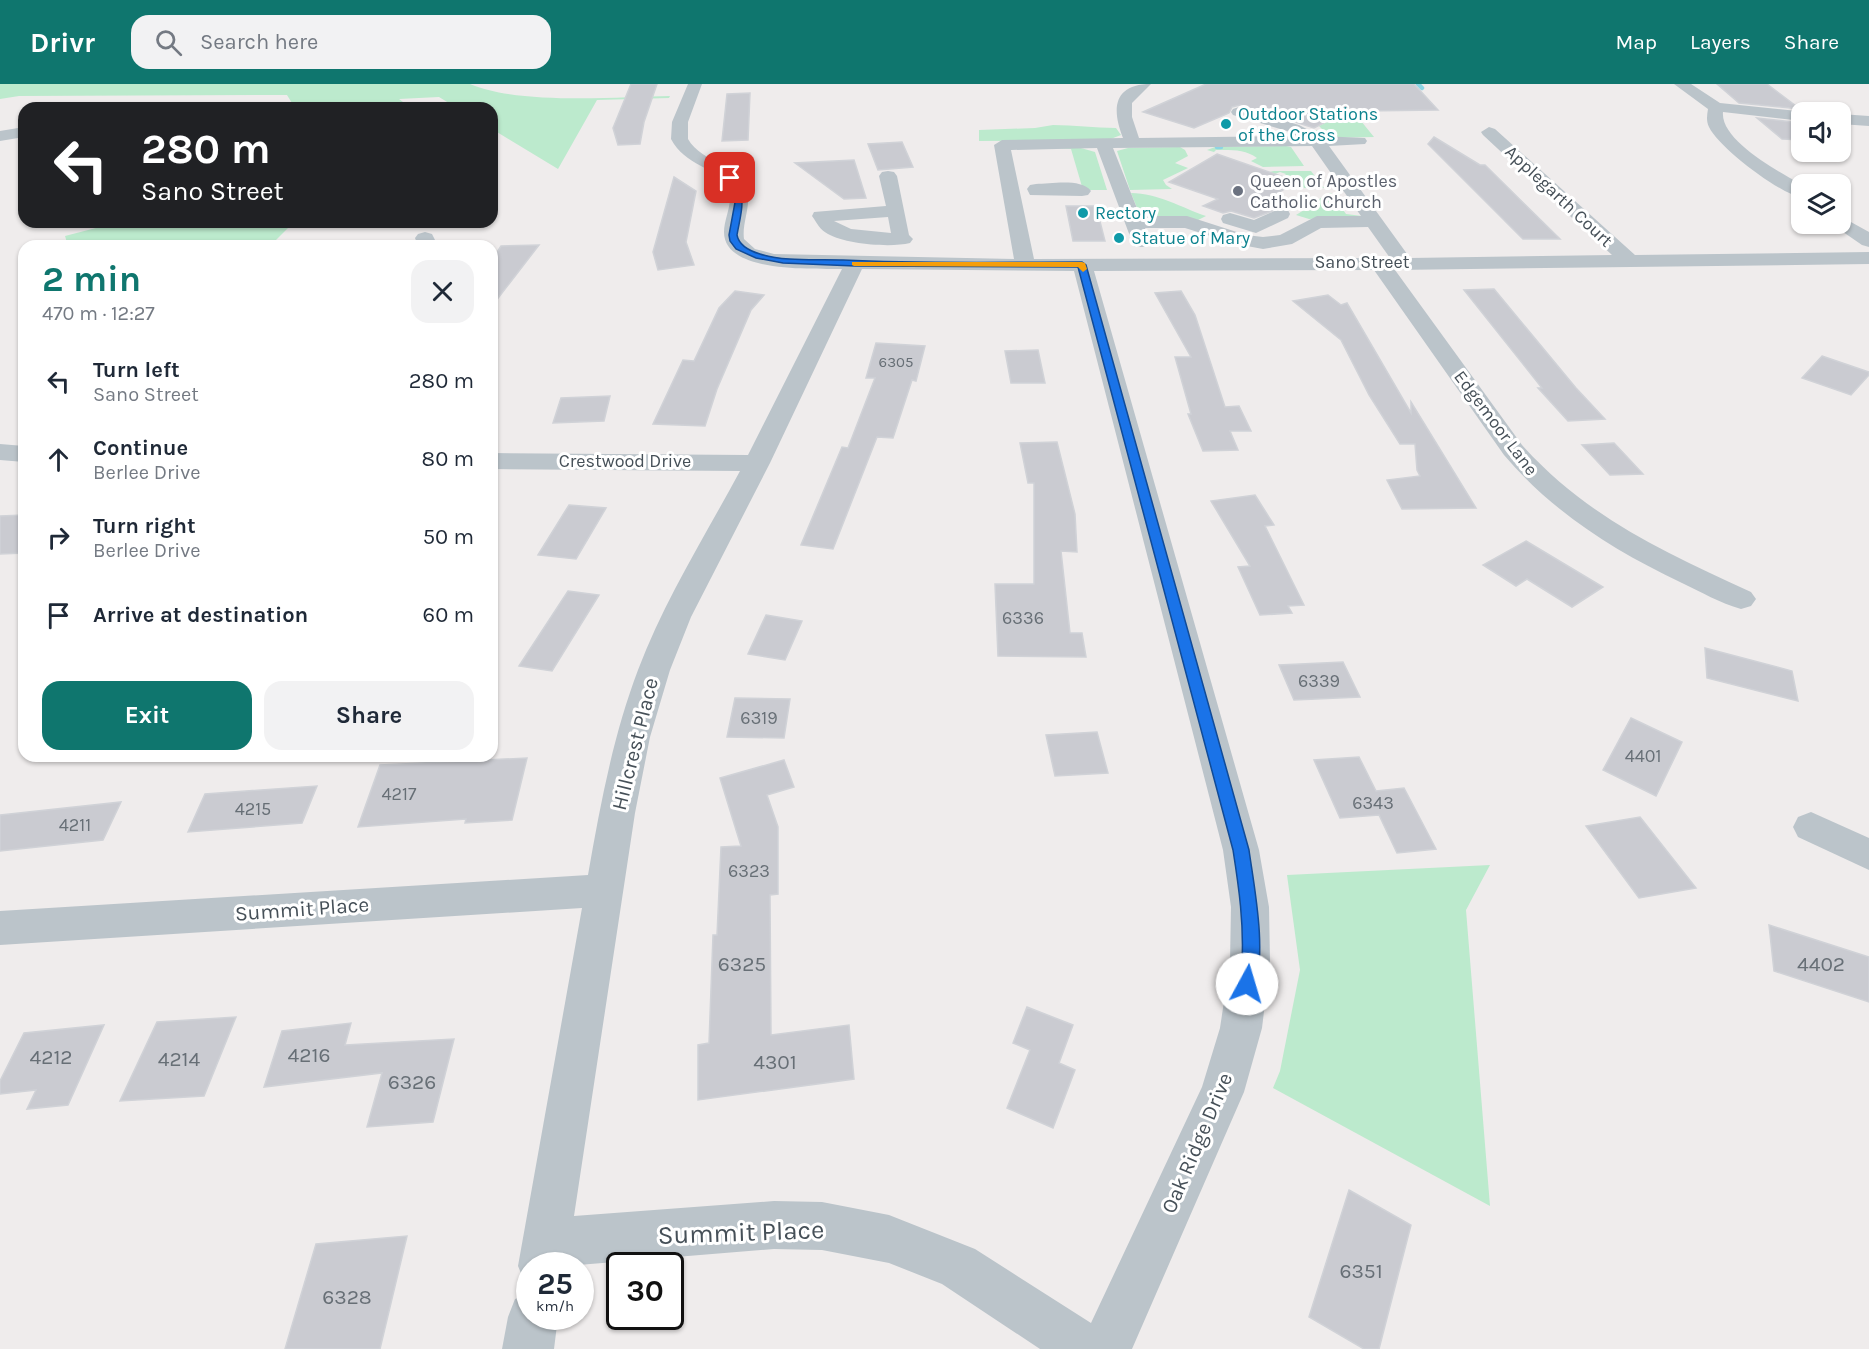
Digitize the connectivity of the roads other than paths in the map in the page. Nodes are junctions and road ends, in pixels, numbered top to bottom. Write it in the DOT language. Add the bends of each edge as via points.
graph roads {
  1 [pos="695,84"];
  2 [pos="1144,84"];
  3 [pos="1681,84"];
  4 [pos="1716,107"];
  5 [pos="1239,112"];
  6 [pos="1791,115"];
  7 [pos="1851,120"];
  8 [pos="1869,121"];
  9 [pos="1489,132"];
  10 [pos="18,133"];
  11 [pos="0,136"];
  12 [pos="1317,141"];
  13 [pos="1359,141"];
  14 [pos="1103,143"];
  15 [pos="1133,143"];
  16 [pos="888,176"];
  17 [pos="1791,186"];
  18 [pos="1036,191"];
  19 [pos="1082,191"];
  20 [pos="896,212"];
  21 [pos="1281,214"];
  22 [pos="1220,215"];
  23 [pos="1375,221"];
  24 [pos="1133,222"];
  25 [pos="1851,229"];
  26 [pos="903,238"];
  27 [pos="1869,241"];
  28 [pos="1869,258"];
  29 [pos="1629,260"];
  30 [pos="1391,262"];
  31 [pos="855,263"];
  32 [pos="909,264"];
  33 [pos="1149,264"];
  34 [pos="1025,265"];
  35 [pos="1082,265"];
  36 [pos="0,452"];
  37 [pos="18,454"];
  38 [pos="498,461"];
  39 [pos="757,462"];
  40 [pos="1741,599"];
  41 [pos="1811,827"];
  42 [pos="1869,855"];
  43 [pos="605,891"];
  44 [pos="0,928"];
  45 [pos="544,1252"];
  46 [pos="560,1252"];
  47 [pos="531,1330"];
  48 [pos="528,1349"];
  49 [pos="1085,1349"];
  50 [pos="1106,1349"];
  1 -- 31 [label="street, Sano Street" via="679,136 687,150 720,170 737,188 740,197 733,235 739,247 776,260"];
  2 -- 15 [label="street" via="1123,105"];
  3 -- 4 [label="street"];
  4 -- 6 [label="street"];
  4 -- 17 [label="street" via="1714,118 1722,135"];
  5 -- 12 [label="street" via="1293,128"];
  7 -- 8 [label="street"];
  9 -- 29 [label="street, Applegarth Court"];
  10 -- 11 [label="street"];
  12 -- 13 [label="street"];
  12 -- 15 [label="street" via="1195,149"];
  12 -- 23 [label="street, Edgemoor Lane"];
  14 -- 15 [label="street"];
  14 -- 24 [label="street"];
  14 -- 34 [label="street" via="1002,145"];
  16 -- 20 [label="street"];
  18 -- 19 [label="street"];
  20 -- 26 [label="street"];
  20 -- 26 [label="street" via="821,216 836,231 850,235"];
  21 -- 22 [label="street" via="1256,227"];
  23 -- 24 [label="street" via="1317,222 1285,240 1263,243 1187,222"];
  23 -- 30 [label="street, Edgemoor Lane"];
  24 -- 33 [label="street"];
  25 -- 27 [label="street"];
  26 -- 32 [label="street"];
  28 -- 29 [label="street, Sano Street"];
  29 -- 30 [label="street, Sano Street"];
  30 -- 33 [label="street, Sano Street"];
  30 -- 40 [label="street, Edgemoor Lane" via="1513,450 1550,492 1636,547"];
  31 -- 32 [label="street, Sano Street"];
  31 -- 39 [label="street, Hillcrest Place"];
  32 -- 34 [label="street, Sano Street"];
  33 -- 35 [label="street, Sano Street"];
  34 -- 35 [label="street, Sano Street"];
  35 -- 50 [label="street, Oak Ridge Drive" via="1241,850 1250,907 1250,962 1242,1017 1222,1092"];
  36 -- 37 [label="street"];
  38 -- 39 [label="street, Crestwood Drive"];
  39 -- 43 [label="street, Hillcrest Place" via="676,617 654,670 633,737"];
  41 -- 42 [label="street"];
  43 -- 44 [label="street, Summit Place"];
  43 -- 45 [label="street, Hillcrest Place"];
  46 -- 49 [label="street, Summit Place" via="774,1225 822,1226 878,1237 958,1266"];
  47 -- 48 [label="street"];
}
